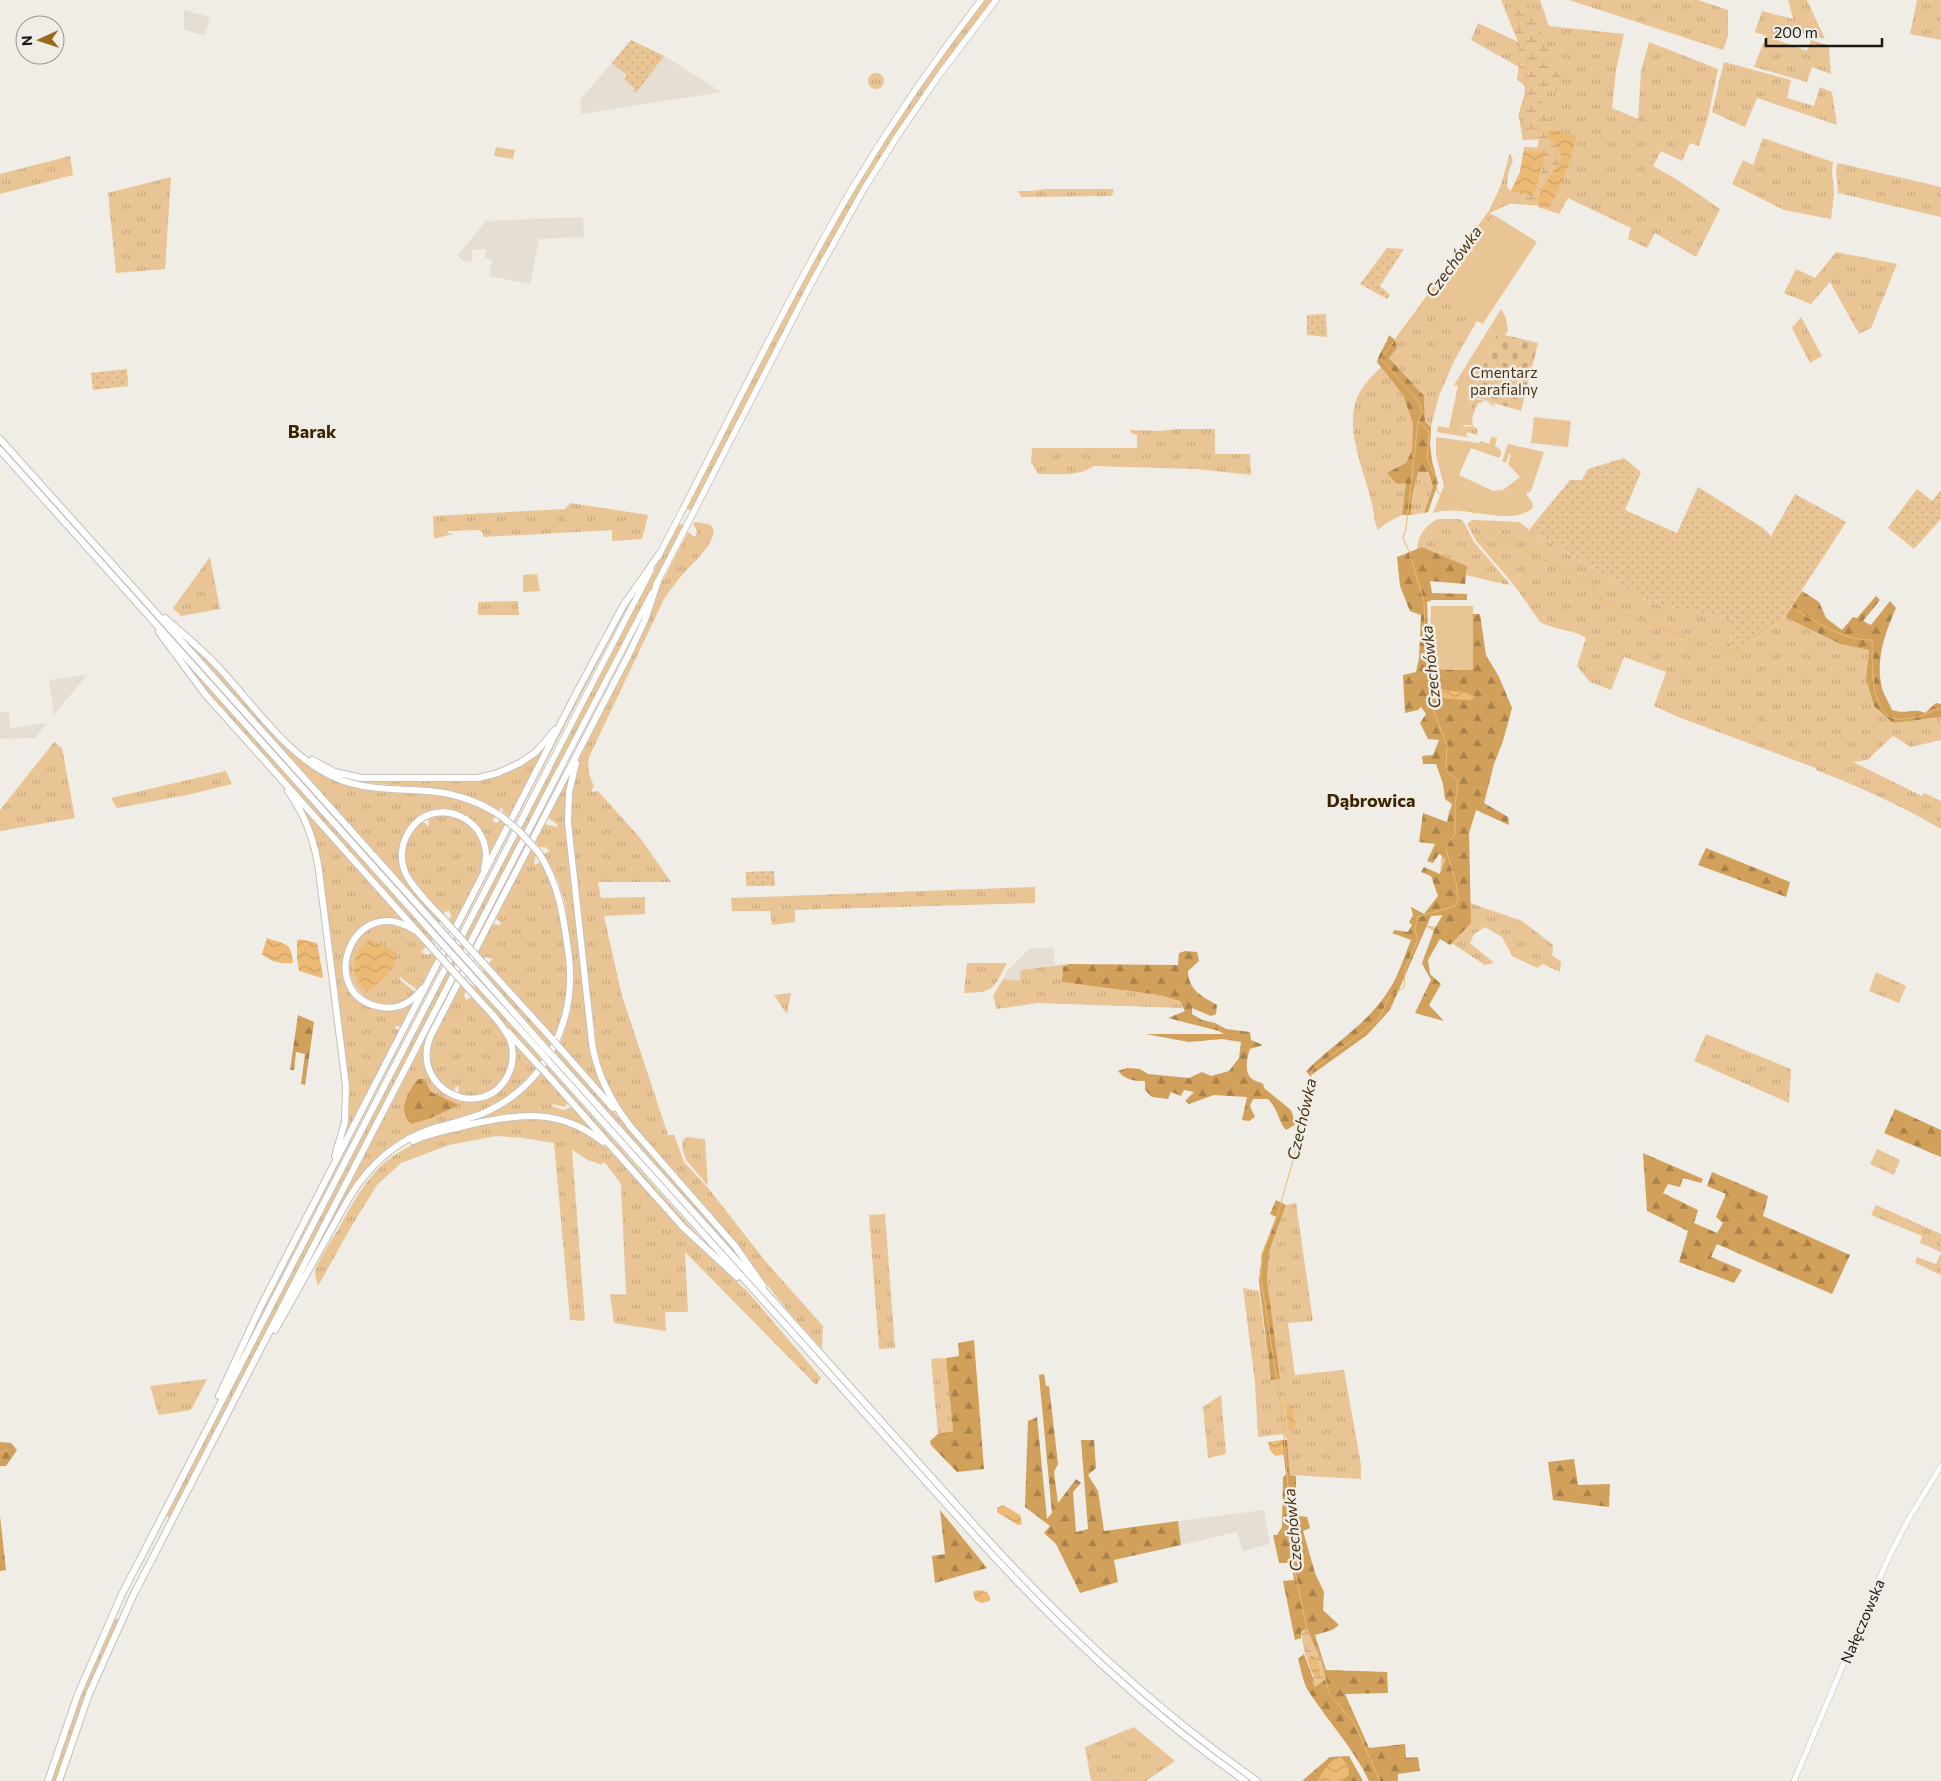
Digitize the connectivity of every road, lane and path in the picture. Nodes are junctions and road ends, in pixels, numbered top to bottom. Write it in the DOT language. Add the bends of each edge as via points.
graph roads {
  1 [pos="981,0"];
  2 [pos="996,0"];
  3 [pos="0,439"];
  4 [pos="0,450"];
  5 [pos="660,553"];
  6 [pos="658,581"];
  7 [pos="142,598"];
  8 [pos="141,607"];
  9 [pos="566,715"];
  10 [pos="278,734"];
  11 [pos="584,740"];
  12 [pos="548,767"];
  13 [pos="559,771"];
  14 [pos="276,773"];
  15 [pos="478,886"];
  16 [pos="440,935"];
  17 [pos="423,937"];
  18 [pos="433,974"];
  19 [pos="492,1014"];
  20 [pos="546,1053"];
  21 [pos="552,1060"];
  22 [pos="631,1127"];
  23 [pos="623,1159"];
  24 [pos="379,1160"];
  25 [pos="327,1178"];
  26 [pos="758,1296"];
  27 [pos="775,1303"];
  28 [pos="255,1360"];
  29 [pos="205,1430"];
  30 [pos="1941,1466"];
  31 [pos="48,1781"];
  32 [pos="59,1781"];
  33 [pos="1245,1781"];
  34 [pos="1257,1781"];
  35 [pos="1794,1781"];
  1 -- 5 [label="main road" via="908,100 846,199"];
  2 -- 6 [label="main road" via="940,74 864,189 811,284"];
  3 -- 7 [label="highway"];
  4 -- 8 [label="highway"];
  5 -- 9 [label="highway" via="623,606"];
  5 -- 12 [label="main road"];
  6 -- 11 [label="highway" via="640,630"];
  6 -- 13 [label="main road"];
  7 -- 10 [label="highway" via="219,668"];
  7 -- 16 [label="highway"];
  8 -- 14 [label="highway" via="187,672"];
  8 -- 16 [label="highway"];
  9 -- 10 [label="highway" via="530,756 498,773 471,779 354,777 322,766"];
  9 -- 15 [label="highway"];
  10 -- 24 [label="highway, bridge" via="310,763 344,781 374,788 451,794 501,816 539,853 560,900 570,973 569,996 566,1016 552,1050 529,1082 508,1099 481,1114 416,1135"];
  11 -- 19 [label="highway" via="430,1037 426,1054 428,1068 438,1084 450,1094 464,1098 484,1096 498,1088 509,1074 513,1057 511,1043"];
  11 -- 22 [label="highway" via="571,781 568,816 592,1043 604,1086"];
  12 -- 29 [label="highway"];
  13 -- 28 [label="highway"];
  14 -- 17 [label="highway"];
  14 -- 25 [label="highway" via="303,815 316,850 342,1049 346,1114"];
  15 -- 18 [label="highway"];
  15 -- 22 [label="highway, bridge" via="487,852 484,840 474,825 461,816 445,813 430,815 414,825 402,848 405,872 411,882"];
  16 -- 20 [label="highway, bridge" via="478,972"];
  16 -- 20 [label="highway, bridge" via="474,979"];
  17 -- 18 [label="highway" via="408,926 394,922 367,926 351,943 346,957 346,974 350,986 366,1002 390,1008 410,1001"];
  17 -- 19 [label="highway, bridge"];
  18 -- 25 [label="highway"];
  19 -- 23 [label="highway, bridge"];
  20 -- 21 [label="highway, bridge"];
  21 -- 26 [label="highway"];
  21 -- 27 [label="highway"];
  22 -- 27 [label="highway" via="735,1246"];
  23 -- 24 [label="highway" via="576,1125 528,1115 427,1136"];
  23 -- 26 [label="highway" via="696,1240"];
  24 -- 28 [label="highway" via="356,1186"];
  25 -- 29 [label="highway" via="245,1338"];
  26 -- 33 [label="highway" via="1062,1628 1144,1703"];
  27 -- 34 [label="highway" via="1066,1623 1150,1699"];
  28 -- 32 [label="highway" via="121,1620 89,1694"];
  29 -- 31 [label="highway" via="101,1638"];
  30 -- 35 [label="main road, Nałęczowska" via="1887,1561"];
}
